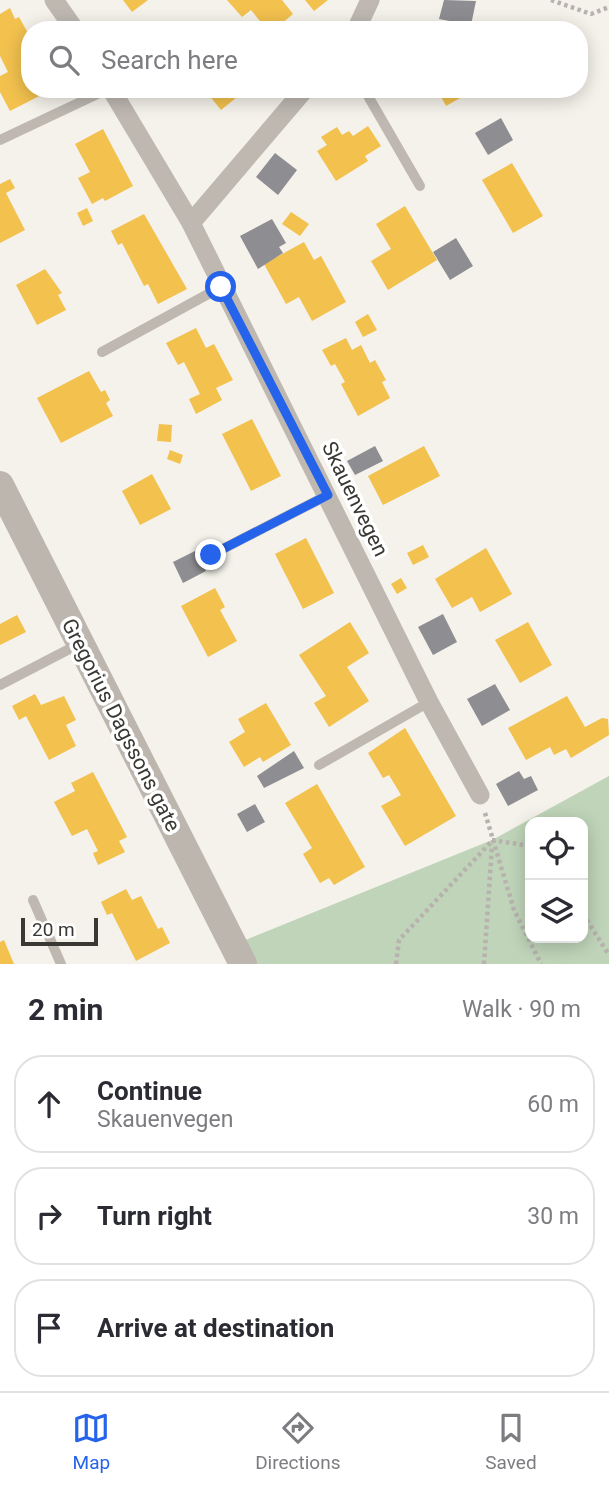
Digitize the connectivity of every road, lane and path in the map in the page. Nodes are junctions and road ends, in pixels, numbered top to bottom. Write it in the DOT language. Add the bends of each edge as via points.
graph roads {
  1 [pos="54,0"];
  2 [pos="370,0"];
  3 [pos="551,0"];
  4 [pos="609,7"];
  5 [pos="69,21"];
  6 [pos="360,21"];
  7 [pos="90,98"];
  8 [pos="115,98"];
  9 [pos="297,98"];
  10 [pos="369,98"];
  11 [pos="0,140"];
  12 [pos="420,186"];
  13 [pos="191,223"];
  14 [pos="221,287"];
  15 [pos="102,352"];
  16 [pos="0,485"];
  17 [pos="328,495"];
  18 [pos="211,555"];
  19 [pos="80,644"];
  20 [pos="0,685"];
  21 [pos="429,702"];
  22 [pos="319,765"];
  23 [pos="480,796"];
  24 [pos="492,840"];
  25 [pos="525,845"];
  26 [pos="33,900"];
  27 [pos="588,922"];
  28 [pos="609,955"];
  29 [pos="234,961"];
  30 [pos="61,964"];
  31 [pos="396,964"];
  32 [pos="484,964"];
  33 [pos="541,964"];
  1 -- 5 [label="street"];
  2 -- 6 [label="street"];
  3 -- 4 [label="path" via="591,14"];
  7 -- 11 [label="lane"];
  8 -- 13 [label="street, Skauenvegen"];
  9 -- 13 [label="street"];
  10 -- 12 [label="lane"];
  13 -- 14 [label="street, Skauenvegen"];
  14 -- 15 [label="lane"];
  14 -- 17 [label="street, Skauenvegen"];
  16 -- 19 [label="street, Gregorius Dagssons gate"];
  17 -- 18 [label="lane"];
  17 -- 21 [label="street, Skauenvegen"];
  19 -- 20 [label="lane"];
  19 -- 29 [label="street, Gregorius Dagssons gate"];
  21 -- 22 [label="lane"];
  21 -- 23 [label="street, Skauenvegen"];
  23 -- 24 [label="path"];
  24 -- 25 [label="path"];
  24 -- 31 [label="path" via="399,940"];
  24 -- 32 [label="path"];
  24 -- 33 [label="path" via="514,910"];
  26 -- 30 [label="lane"];
  27 -- 28 [label="path"];
}
